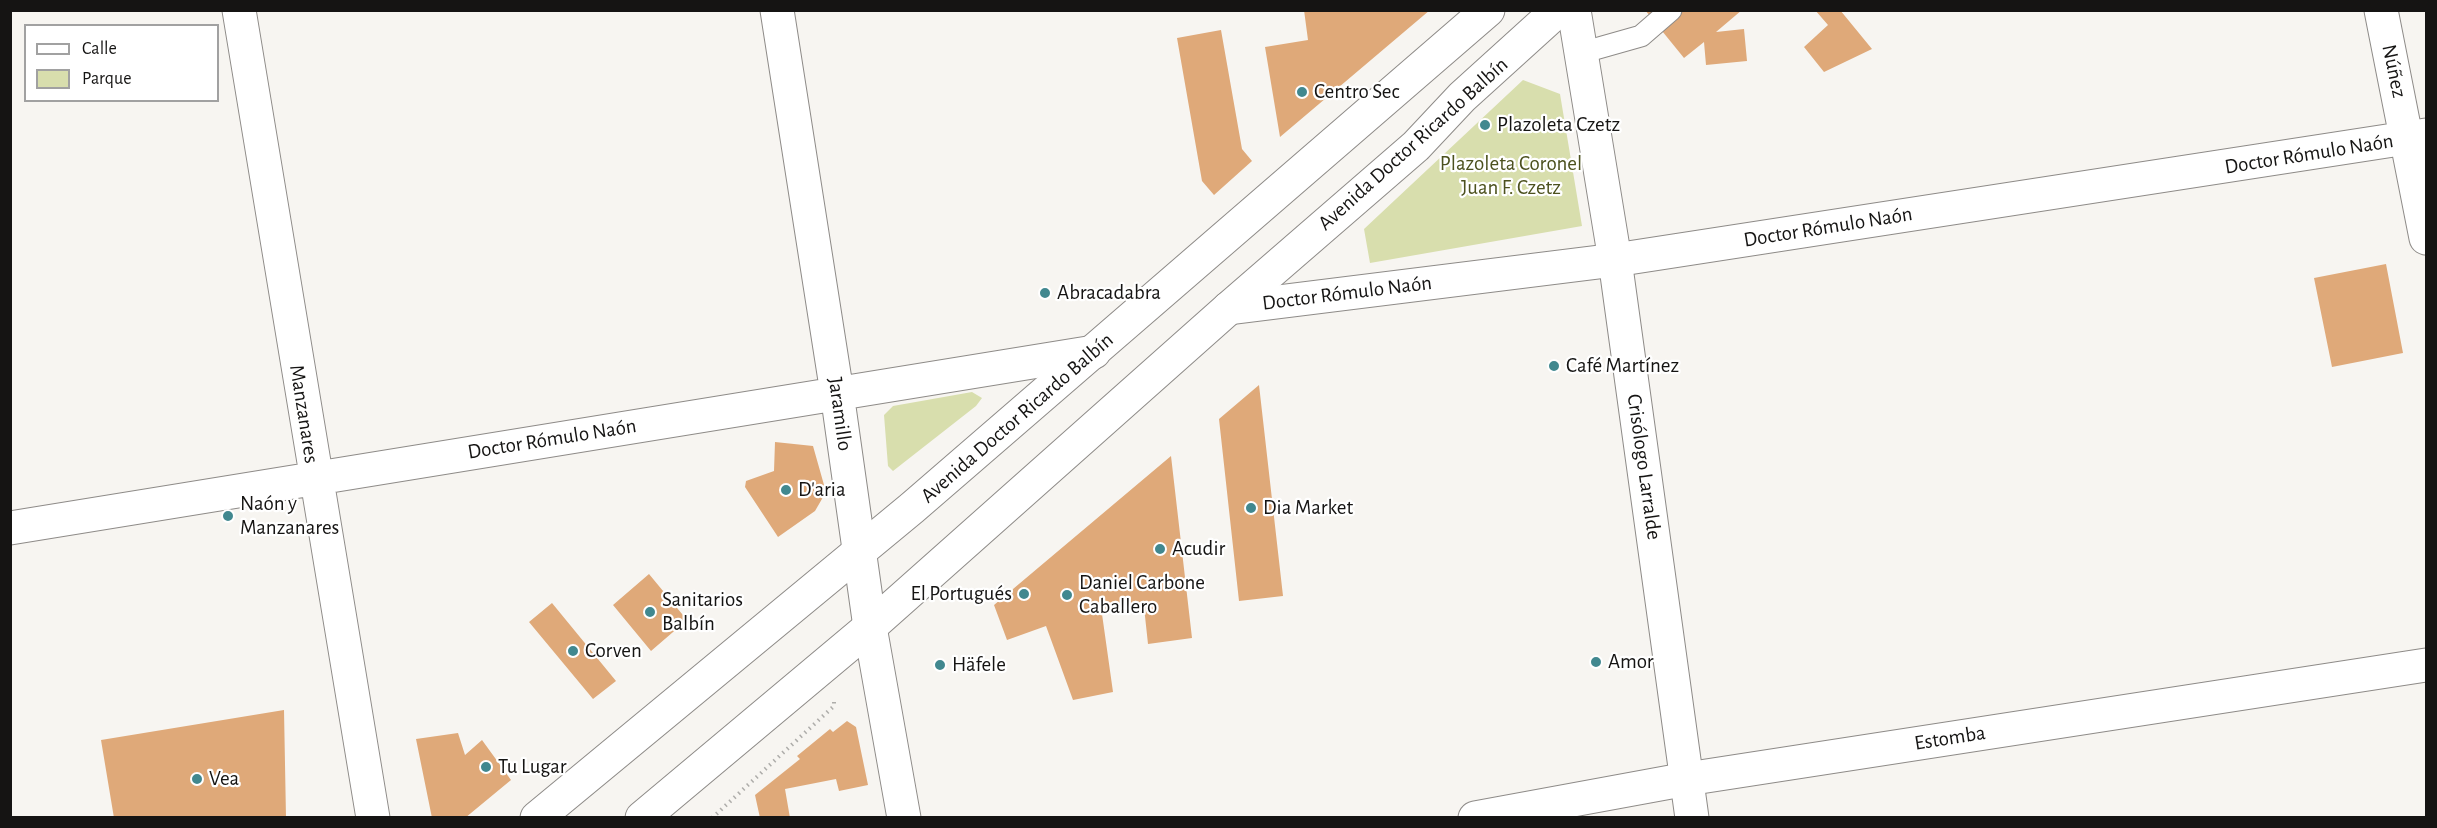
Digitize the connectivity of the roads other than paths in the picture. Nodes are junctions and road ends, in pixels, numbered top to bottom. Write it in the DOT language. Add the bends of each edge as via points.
graph roads {
  1 [pos="239,10"];
  2 [pos="777,10"];
  3 [pos="1488,10"];
  4 [pos="1558,10"];
  5 [pos="1574,10"];
  6 [pos="1671,10"];
  7 [pos="2382,10"];
  8 [pos="1581,53"];
  9 [pos="2417,137"];
  10 [pos="2427,238"];
  11 [pos="1615,260"];
  12 [pos="1229,308"];
  13 [pos="1094,351"];
  14 [pos="837,393"];
  15 [pos="315,478"];
  16 [pos="10,528"];
  17 [pos="859,552"];
  18 [pos="870,627"];
  19 [pos="2427,665"];
  20 [pos="1687,779"];
  21 [pos="373,818"];
  22 [pos="537,818"];
  23 [pos="642,818"];
  24 [pos="904,818"];
  25 [pos="1475,818"];
  26 [pos="1692,818"];
  1 -- 15 [label="street, Manzanares"];
  2 -- 14 [label="street, Jaramillo"];
  3 -- 13 [label="street, Avenida Doctor Ricardo Balbín"];
  4 -- 12 [label="street, Avenida Doctor Ricardo Balbín" via="1462,97 1416,146"];
  5 -- 8 [label="street, Crisólogo Larralde"];
  6 -- 8 [label="lane" via="1641,36"];
  7 -- 9 [label="street, Núñez"];
  8 -- 11 [label="street, Crisólogo Larralde"];
  9 -- 10 [label="street, Núñez"];
  9 -- 11 [label="street, Doctor Rómulo Naón"];
  11 -- 12 [label="street, Doctor Rómulo Naón"];
  11 -- 20 [label="street, Crisólogo Larralde"];
  12 -- 18 [label="street, Avenida Doctor Ricardo Balbín"];
  13 -- 14 [label="street, Doctor Rómulo Naón"];
  13 -- 17 [label="street, Avenida Doctor Ricardo Balbín"];
  14 -- 15 [label="street, Doctor Rómulo Naón"];
  14 -- 17 [label="street, Jaramillo"];
  15 -- 16 [label="street, Doctor Rómulo Naón"];
  15 -- 21 [label="street, Manzanares"];
  17 -- 18 [label="street, Jaramillo"];
  17 -- 22 [label="street, Avenida Doctor Ricardo Balbín"];
  18 -- 23 [label="street, Avenida Doctor Ricardo Balbín"];
  18 -- 24 [label="street, Jaramillo"];
  19 -- 20 [label="street, Estomba"];
  20 -- 25 [label="street, Estomba"];
  20 -- 26 [label="street, Crisólogo Larralde"];
}
